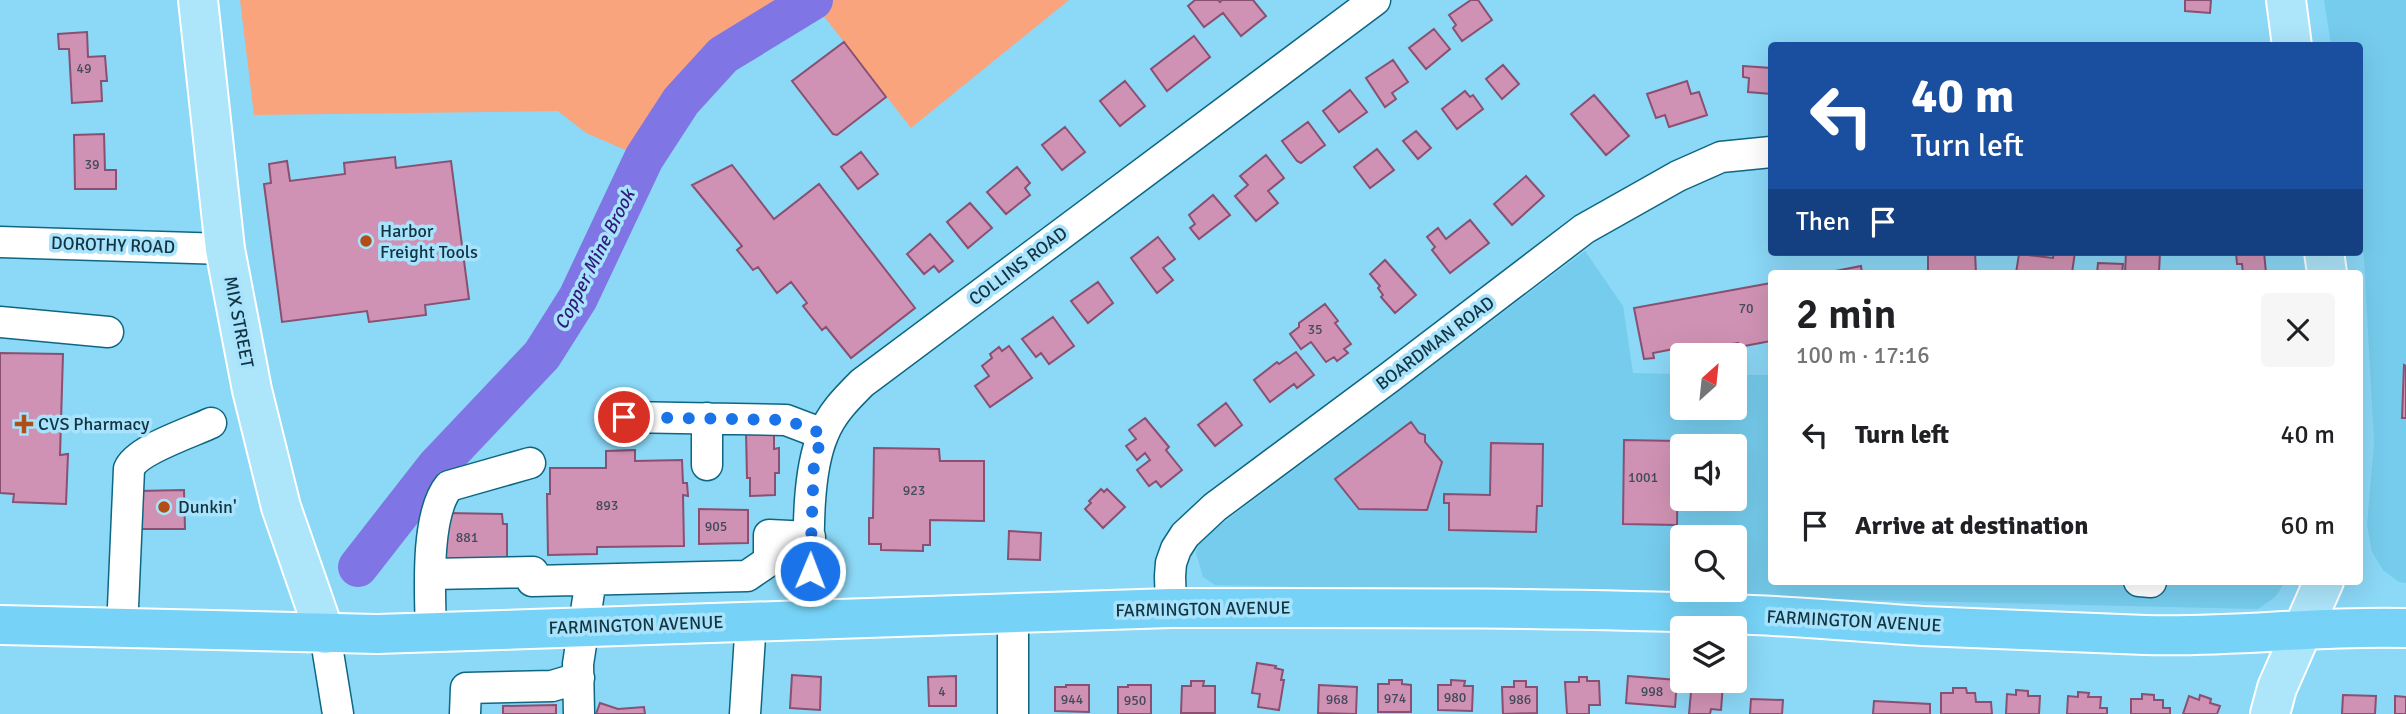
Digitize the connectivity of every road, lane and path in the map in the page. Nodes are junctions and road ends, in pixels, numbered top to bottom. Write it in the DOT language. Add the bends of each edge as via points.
graph roads {
  1 [pos="198,0"];
  2 [pos="1375,0"];
  3 [pos="2286,0"];
  4 [pos="2291,42"];
  5 [pos="1768,152"];
  6 [pos="0,242"];
  7 [pos="225,249"];
  8 [pos="0,322"];
  9 [pos="108,332"];
  10 [pos="624,417"];
  11 [pos="707,418"];
  12 [pos="211,423"];
  13 [pos="823,434"];
  14 [pos="530,463"];
  15 [pos="707,464"];
  16 [pos="810,537"];
  17 [pos="430,574"];
  18 [pos="695,578"];
  19 [pos="646,579"];
  20 [pos="588,581"];
  21 [pos="2322,585"];
  22 [pos="1171,608"];
  23 [pos="1013,614"];
  24 [pos="809,619"];
  25 [pos="751,620"];
  26 [pos="696,623"];
  27 [pos="0,625"];
  28 [pos="648,625"];
  29 [pos="582,627"];
  30 [pos="2406,628"];
  31 [pos="122,630"];
  32 [pos="2302,631"];
  33 [pos="431,632"];
  34 [pos="325,634"];
  35 [pos="465,701"];
  36 [pos="570,701"];
  37 [pos="338,714"];
  38 [pos="745,714"];
  39 [pos="1013,714"];
  40 [pos="2270,714"];
  1 -- 7 [label="main road, MIX STREET"];
  2 -- 13 [label="street, COLLINS ROAD" via="862,383 836,411"];
  3 -- 4 [label="main road"];
  5 -- 22 [label="street, BOARDMAN ROAD" via="1721,157 1584,229 1215,507 1176,549 1171,564"];
  6 -- 7 [label="street, DOROTHY ROAD"];
  7 -- 34 [label="main road, MIX STREET" via="252,390 281,507"];
  8 -- 9 [label="street"];
  10 -- 11 [label="street"];
  11 -- 13 [label="street" via="786,420"];
  11 -- 15 [label="street"];
  12 -- 31 [label="street" via="132,462"];
  13 -- 16 [label="street, COLLINS ROAD" via="814,461"];
  14 -- 17 [label="street" via="449,486 440,496 436,512"];
  16 -- 18 [label="street" via="769,534 769,561 747,576"];
  16 -- 24 [label="street, COLLINS ROAD"];
  17 -- 20 [label="street"];
  17 -- 33 [label="street"];
  18 -- 19 [label="street"];
  18 -- 26 [label="street"];
  19 -- 20 [label="street"];
  19 -- 28 [label="street"];
  20 -- 29 [label="street"];
  21 -- 32 [label="main road"];
  22 -- 23 [label="highway, FARMINGTON AVENUE"];
  22 -- 32 [label="highway, FARMINGTON AVENUE" via="1680,612 2149,635"];
  23 -- 24 [label="highway, FARMINGTON AVENUE"];
  23 -- 39 [label="street"];
  24 -- 25 [label="highway, FARMINGTON AVENUE"];
  25 -- 26 [label="highway, FARMINGTON AVENUE"];
  25 -- 38 [label="street"];
  26 -- 28 [label="highway, FARMINGTON AVENUE"];
  27 -- 31 [label="highway, FARMINGTON AVENUE"];
  28 -- 29 [label="highway, FARMINGTON AVENUE"];
  29 -- 33 [label="highway, FARMINGTON AVENUE"];
  29 -- 36 [label="street"];
  30 -- 32 [label="highway, FARMINGTON AVENUE"];
  31 -- 34 [label="highway, FARMINGTON AVENUE"];
  32 -- 40 [label="main road"];
  33 -- 34 [label="highway, FARMINGTON AVENUE"];
  34 -- 37 [label="street"];
  35 -- 36 [label="street" via="552,686"];
}
